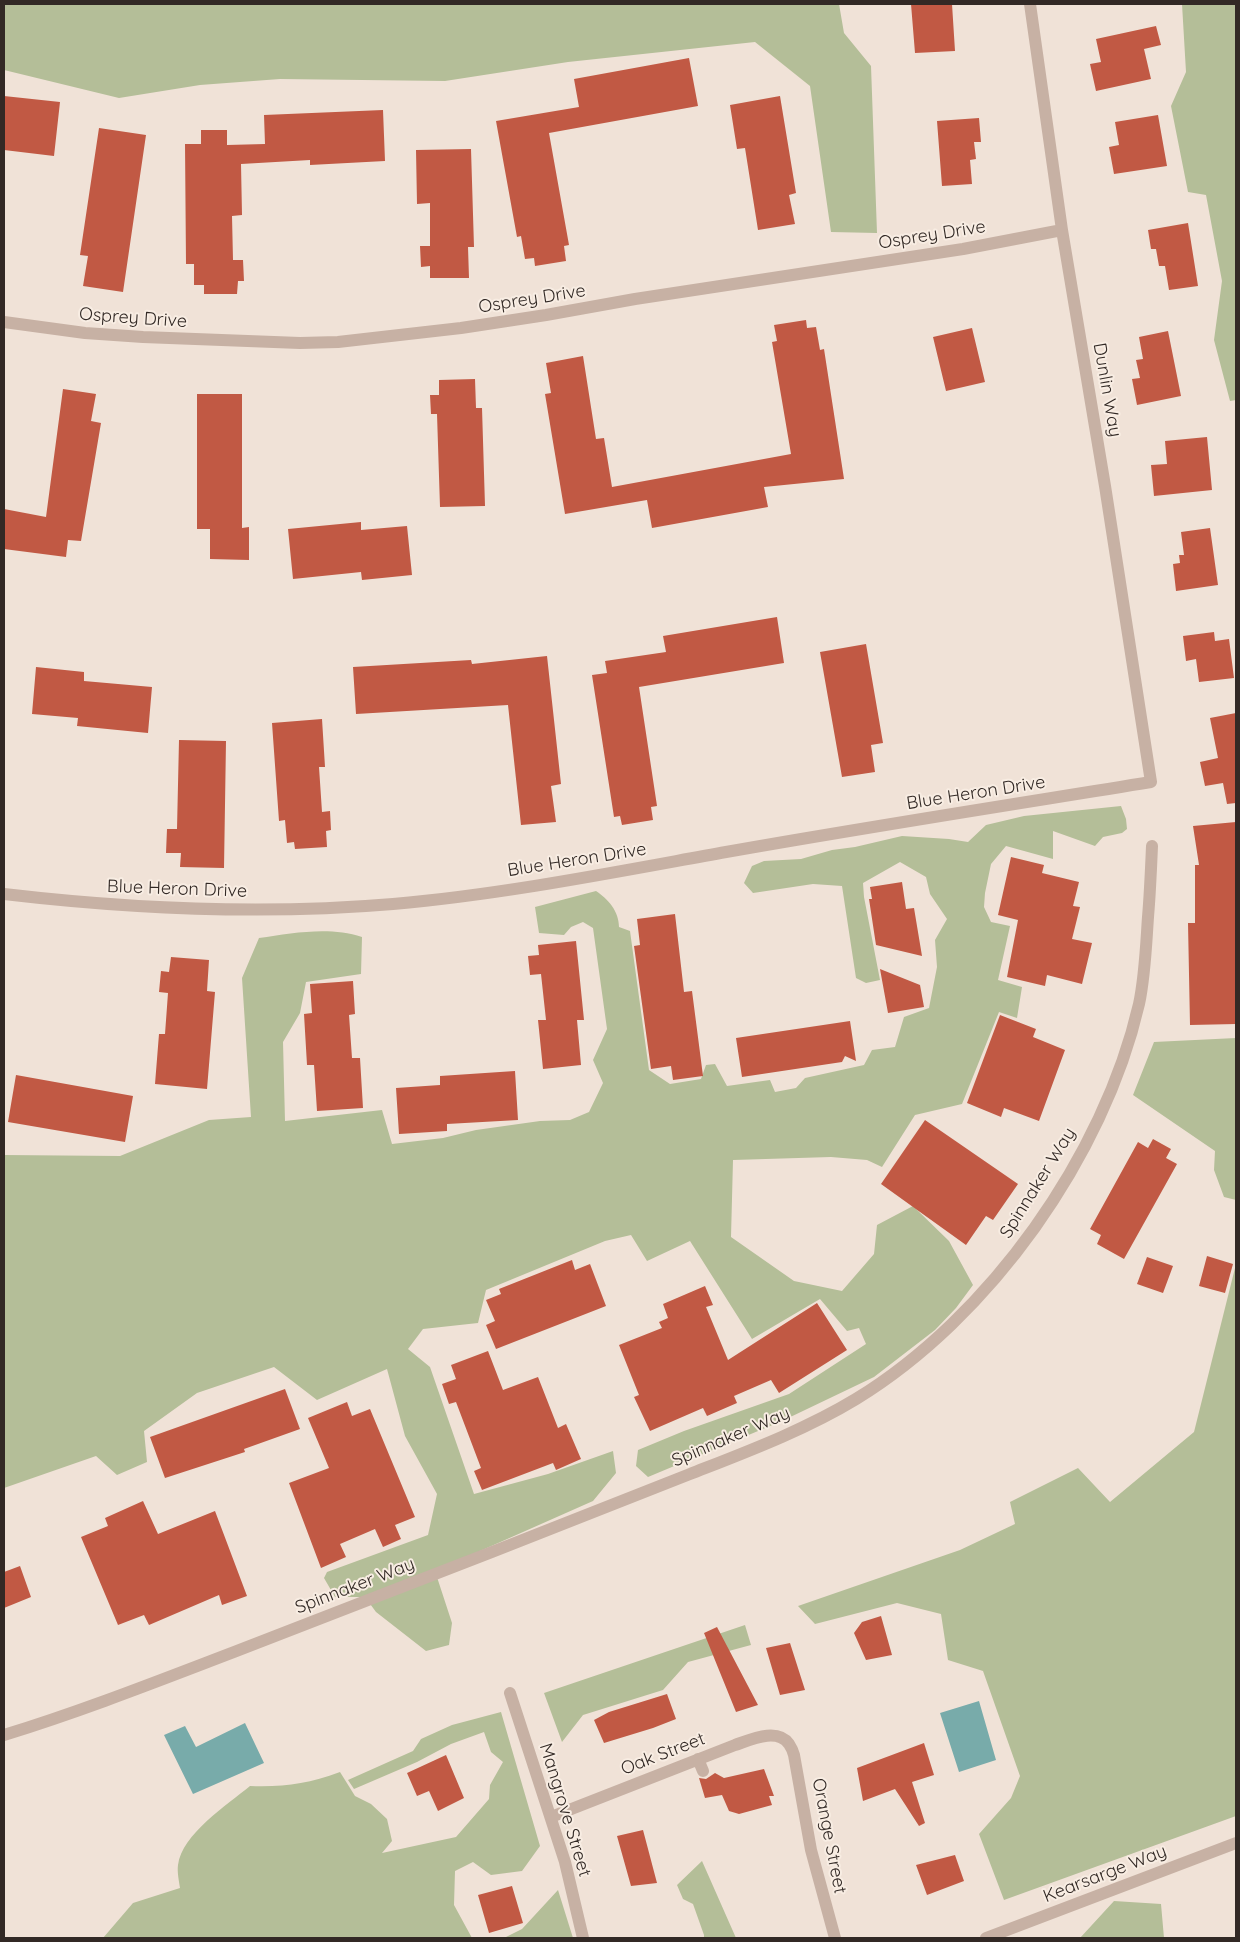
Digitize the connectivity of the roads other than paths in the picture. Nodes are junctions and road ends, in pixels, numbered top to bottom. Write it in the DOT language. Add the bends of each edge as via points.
graph roads {
  1 [pos="1030,4"];
  2 [pos="1062,230"];
  3 [pos="4,322"];
  4 [pos="1151,782"];
  5 [pos="1152,846"];
  6 [pos="4,894"];
  7 [pos="510,1693"];
  8 [pos="4,1735"];
  9 [pos="788,1742"];
  10 [pos="550,1817"];
  11 [pos="1236,1843"];
  12 [pos="583,1938"];
  13 [pos="835,1938"];
  14 [pos="986,1938"];
  1 -- 2 [label="street, Dunlin Way"];
  2 -- 3 [label="street, Osprey Drive" via="963,249 537,317 338,342 143,338"];
  2 -- 4 [label="street, Dunlin Way"];
  4 -- 6 [label="street, Blue Heron Drive" via="564,882 392,904 274,909 176,908 119,906"];
  5 -- 8 [label="street, Spinnaker Way" via="1147,942 1140,999 1106,1101 1080,1154 1037,1224 980,1296 918,1356 853,1401 743,1453 414,1583 88,1707"];
  7 -- 10 [label="street, Mangrove Street"];
  9 -- 10 [label="street, Oak Street" via="774,1735 759,1738 701,1765"];
  9 -- 13 [label="street, Orange Street" via="799,1774 811,1850"];
  10 -- 12 [label="street, Mangrove Street"];
  11 -- 14 [label="street, Kearsarge Way"];
}
